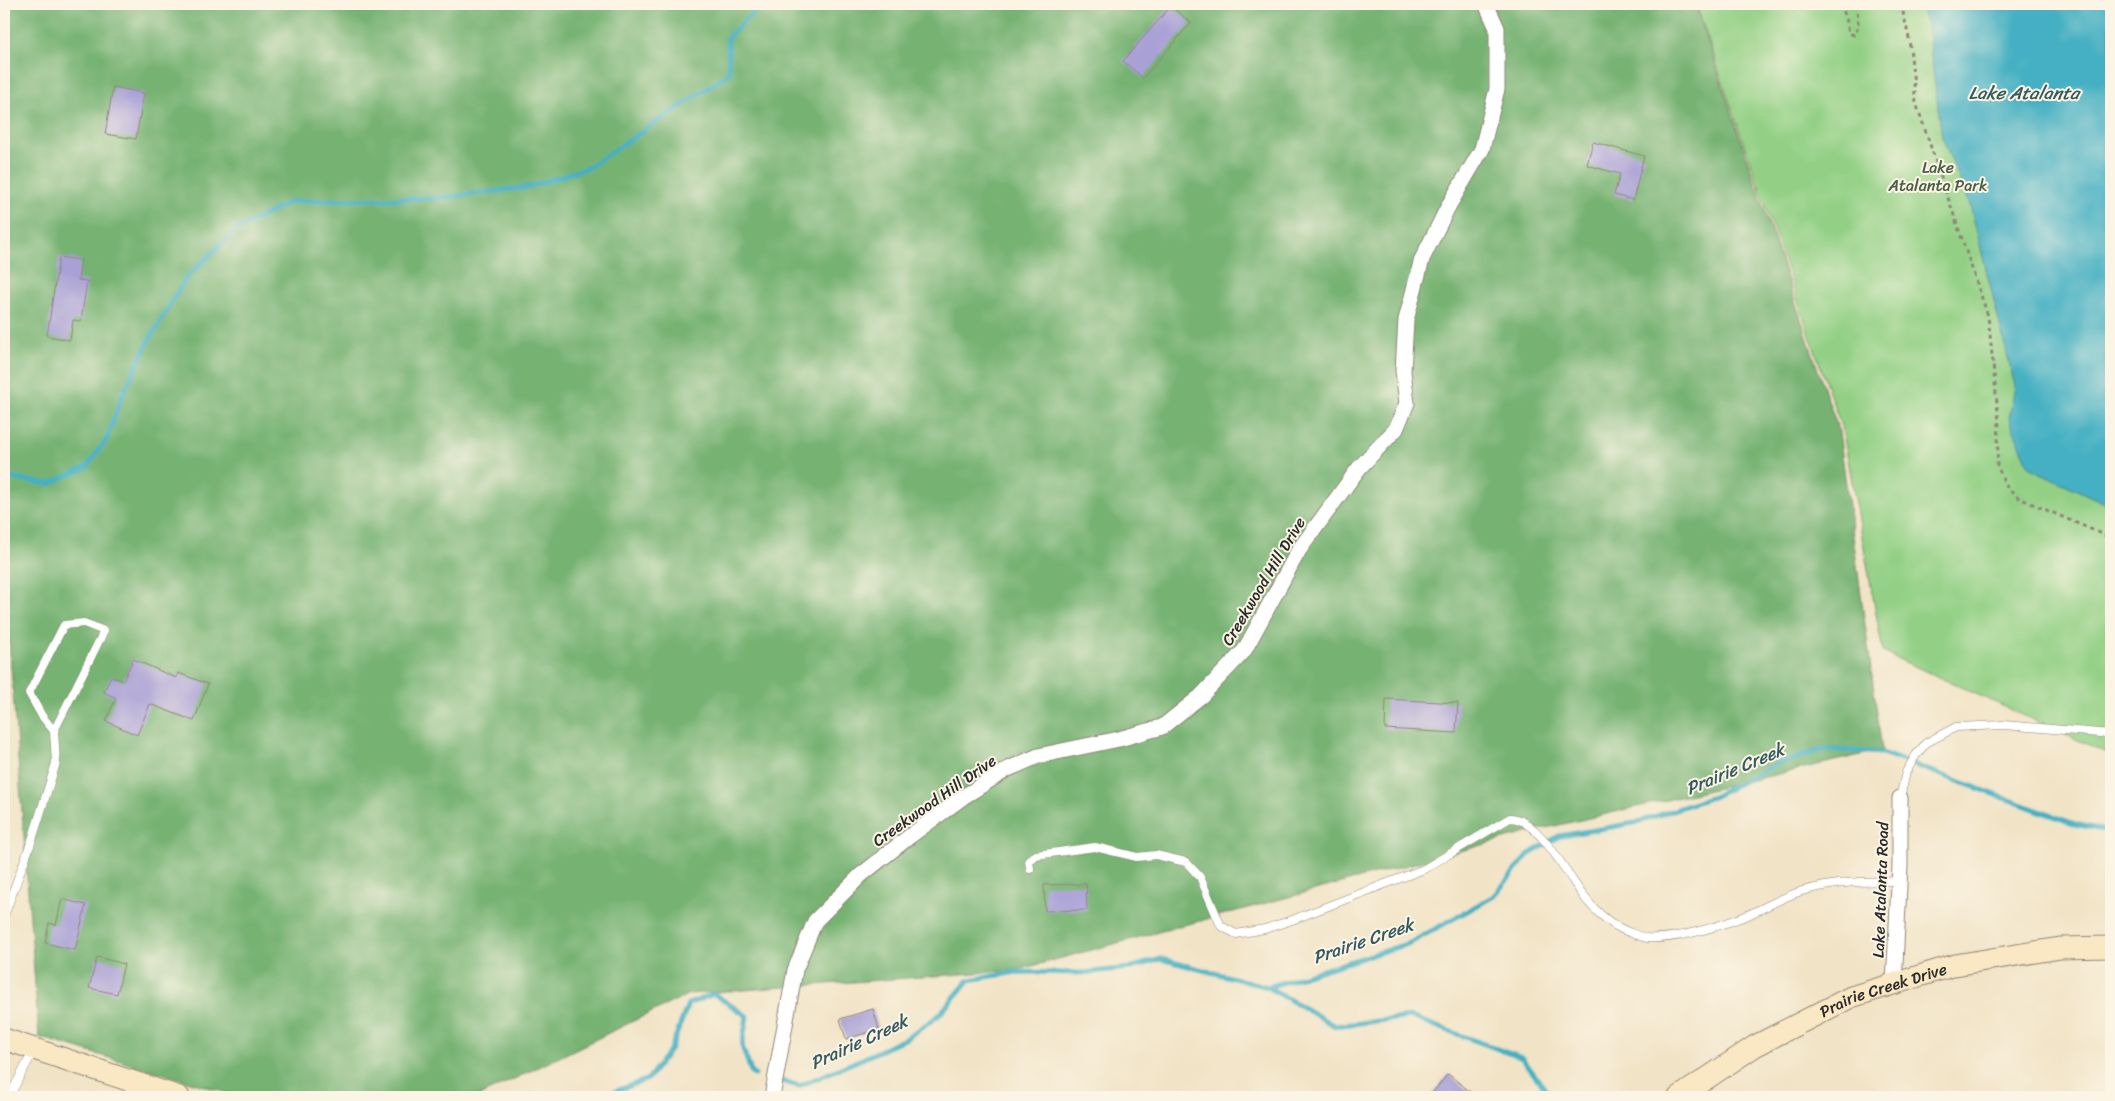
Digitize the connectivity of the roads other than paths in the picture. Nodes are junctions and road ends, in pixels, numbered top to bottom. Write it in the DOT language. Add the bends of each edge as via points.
graph roads {
  1 [pos="1486,4"];
  2 [pos="54,731"];
  3 [pos="2111,734"];
  4 [pos="1900,798"];
  5 [pos="1030,869"];
  6 [pos="1899,881"];
  7 [pos="4,916"];
  8 [pos="2111,947"];
  9 [pos="1894,984"];
  10 [pos="4,1039"];
  11 [pos="35,1050"];
  12 [pos="151,1093"];
  13 [pos="9,1097"];
  14 [pos="179,1097"];
  15 [pos="772,1097"];
  16 [pos="1679,1097"];
  1 -- 15 [label="street, Creekwood Hill Drive" via="1497,28 1497,89 1482,149 1422,259 1406,320 1403,371 1407,402 1396,429 1360,468 1299,550 1244,651 1201,696 1162,727 1038,756 1006,770 962,797 903,841 861,875 814,921 795,970"];
  2 -- 2 [label="lane" via="104,631 84,623 64,625 29,693"];
  2 -- 7 [label="lane" via="56,763"];
  3 -- 4 [label="lane" via="2004,725 1956,727 1926,743 1916,754 1906,772"];
  4 -- 6 [label="street, Lake Atalanta Road"];
  5 -- 6 [label="lane" via="1029,860 1036,855 1095,847 1137,858 1156,855 1186,862 1200,877 1222,926 1236,934 1292,920 1424,868 1510,818 1519,818 1538,834 1586,900 1598,911 1623,930 1646,938 1697,932 1801,892 1845,882"];
  6 -- 9 [label="street, Lake Atalanta Road"];
  8 -- 9 [label="main road, Prairie Creek Drive" via="2060,948 1955,965"];
  9 -- 16 [label="main road, Prairie Creek Drive" via="1851,997 1756,1046"];
  10 -- 11 [label="main road"];
  11 -- 12 [label="main road"];
  11 -- 13 [label="lane"];
  12 -- 14 [label="main road"];
}
